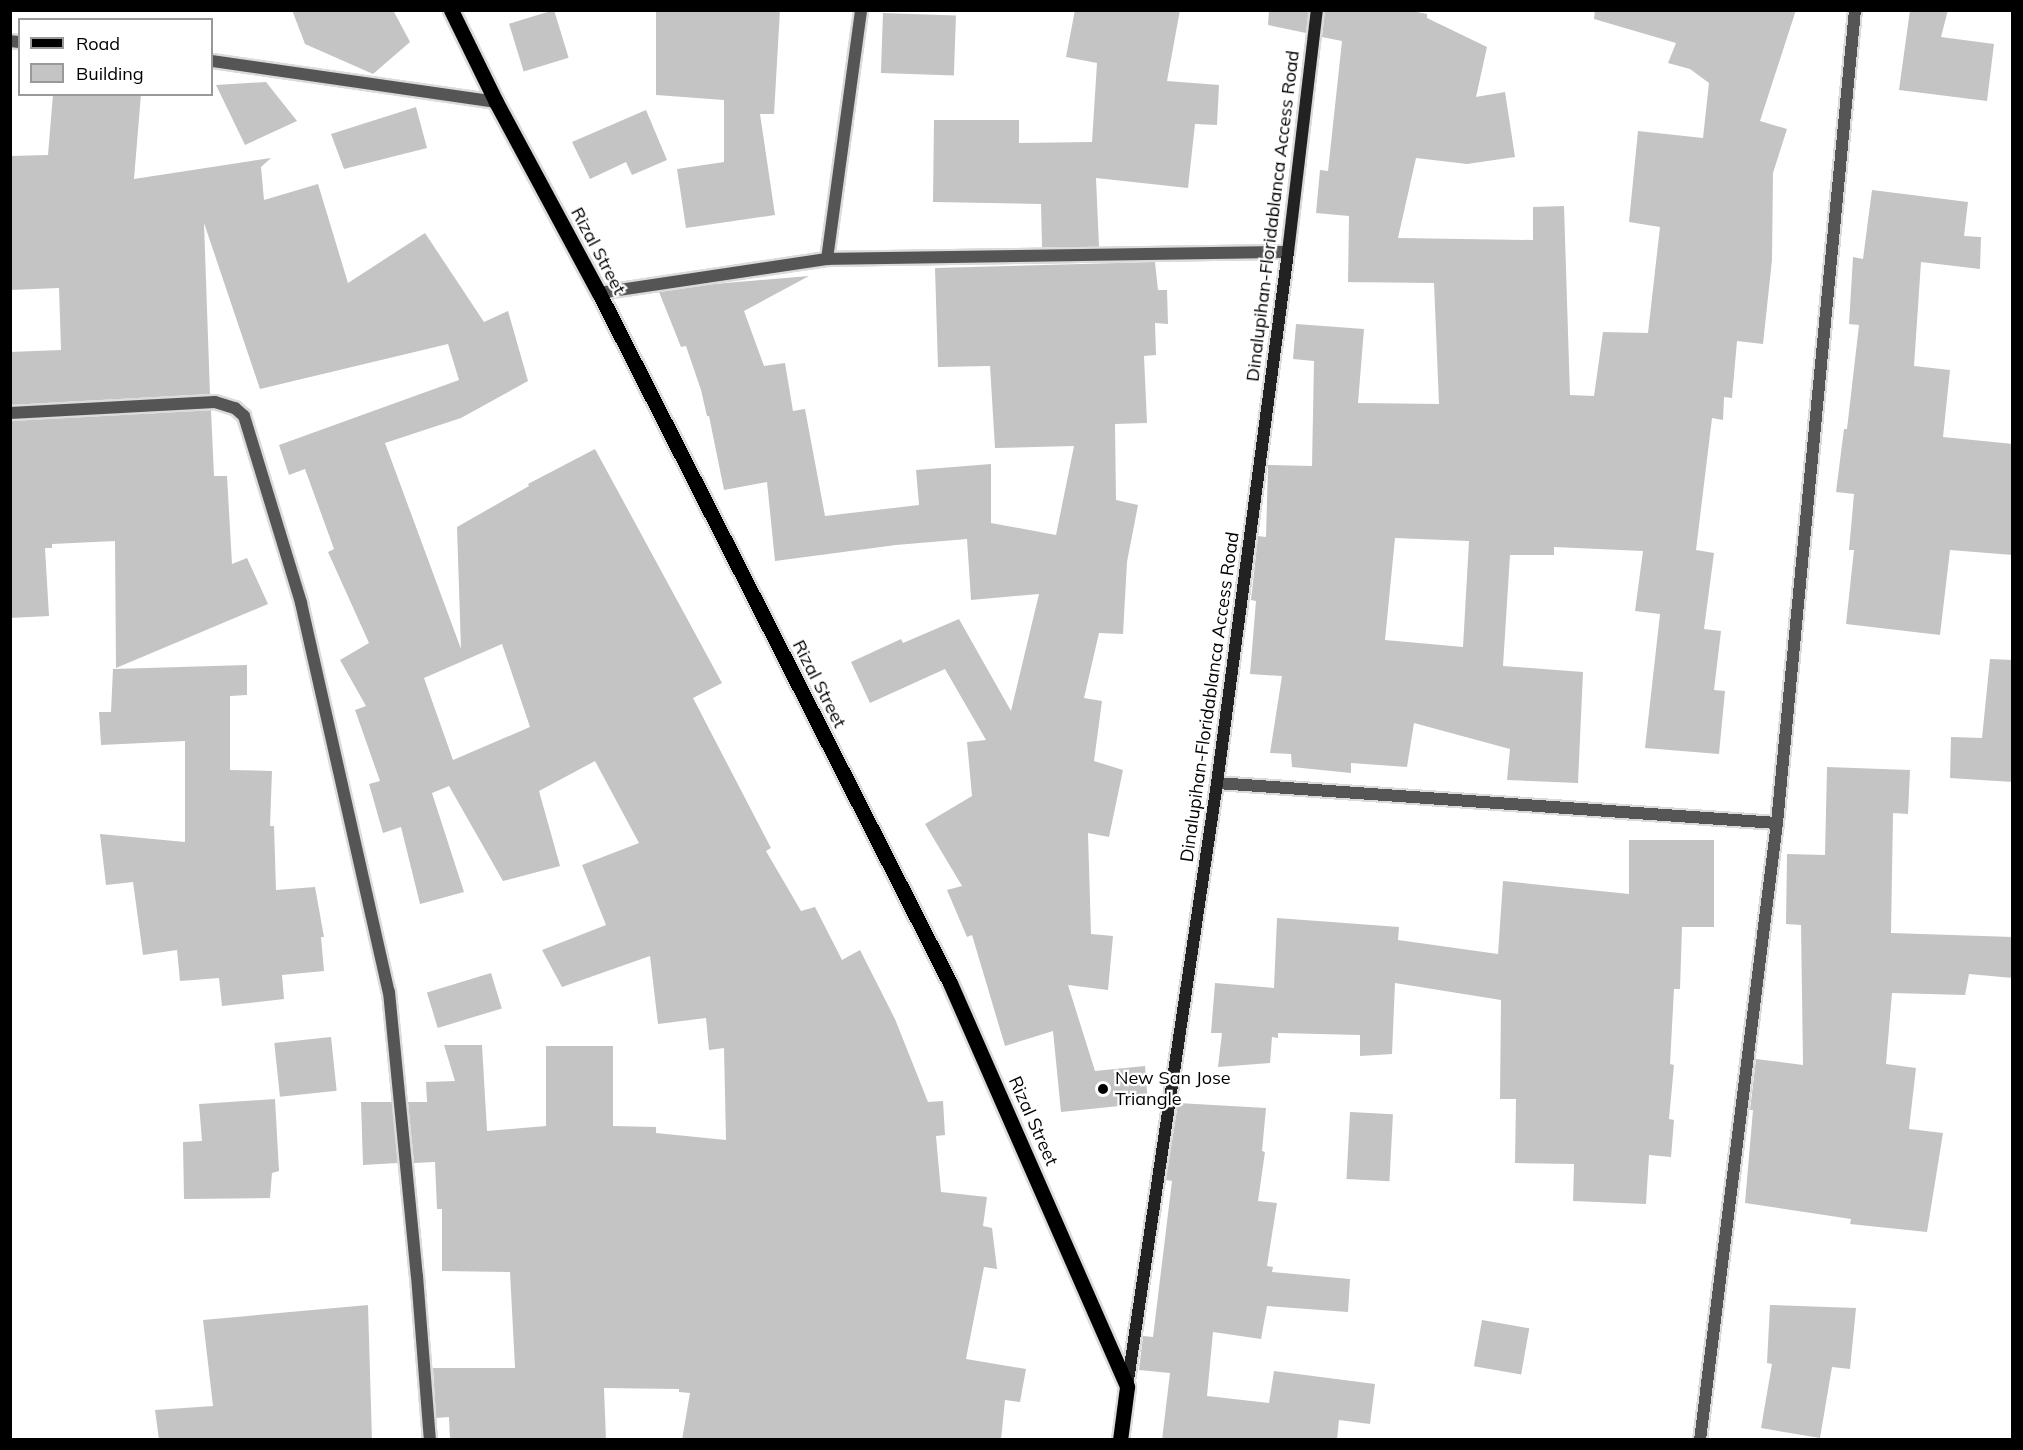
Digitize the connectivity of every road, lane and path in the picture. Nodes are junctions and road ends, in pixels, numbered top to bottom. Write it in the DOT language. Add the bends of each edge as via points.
graph roads {
  1 [pos="451,10"];
  2 [pos="861,10"];
  3 [pos="1317,10"];
  4 [pos="1855,10"];
  5 [pos="213,61"];
  6 [pos="496,102"];
  7 [pos="1288,252"];
  8 [pos="827,259"];
  9 [pos="599,293"];
  10 [pos="10,413"];
  11 [pos="1217,783"];
  12 [pos="1777,823"];
  13 [pos="1127,1387"];
  14 [pos="430,1440"];
  15 [pos="1120,1440"];
  16 [pos="1700,1440"];
  1 -- 6 [label="main road, Rizal Street"];
  2 -- 8 [label="street"];
  3 -- 7 [label="main road, Dinalupihan-Floridablanca Access Road"];
  4 -- 12 [label="street"];
  5 -- 6 [label="street"];
  6 -- 9 [label="main road, Rizal Street"];
  7 -- 8 [label="street"];
  7 -- 11 [label="main road, Dinalupihan-Floridablanca Access Road"];
  8 -- 9 [label="street"];
  9 -- 13 [label="main road, Rizal Street" via="950,983"];
  10 -- 14 [label="street" via="215,402 235,408 244,417 301,603 389,992"];
  11 -- 12 [label="street"];
  11 -- 13 [label="main road, Dinalupihan-Floridablanca Access Road"];
  12 -- 16 [label="street"];
  13 -- 15 [label="main road"];
}
